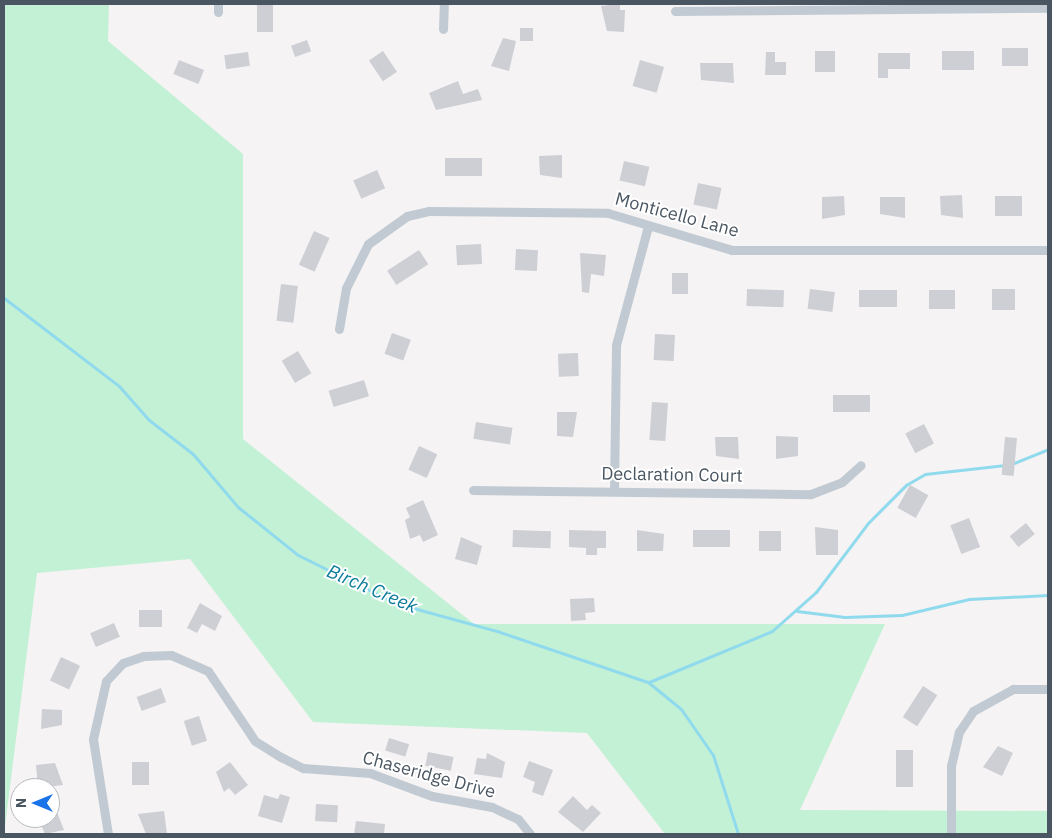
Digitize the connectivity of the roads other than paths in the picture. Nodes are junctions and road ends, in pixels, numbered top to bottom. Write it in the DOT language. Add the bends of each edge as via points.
graph roads {
  1 [pos="444,4"];
  2 [pos="1048,8"];
  3 [pos="675,11"];
  4 [pos="443,29"];
  5 [pos="648,226"];
  6 [pos="1048,250"];
  7 [pos="340,328"];
  8 [pos="860,465"];
  9 [pos="473,490"];
  10 [pos="614,490"];
  11 [pos="1048,689"];
  12 [pos="108,834"];
  13 [pos="530,834"];
  14 [pos="951,834"];
  1 -- 4 [label="street"];
  2 -- 3 [label="street"];
  5 -- 6 [label="street, Monticello Lane" via="732,250"];
  5 -- 7 [label="street, Monticello Lane" via="608,213 562,210 429,211 407,216 385,228 357,262 346,288"];
  5 -- 10 [label="street" via="616,344"];
  8 -- 10 [label="street, Declaration Court" via="842,482 811,494"];
  9 -- 10 [label="street, Declaration Court"];
  11 -- 14 [label="street" via="1013,689 993,697 973,711 963,725 951,766"];
  12 -- 13 [label="street, Chaseridge Drive" via="93,739 106,681 123,663 143,656 171,655 208,671 240,724 255,741 303,768 370,773 432,796 492,807 518,819"];
}
